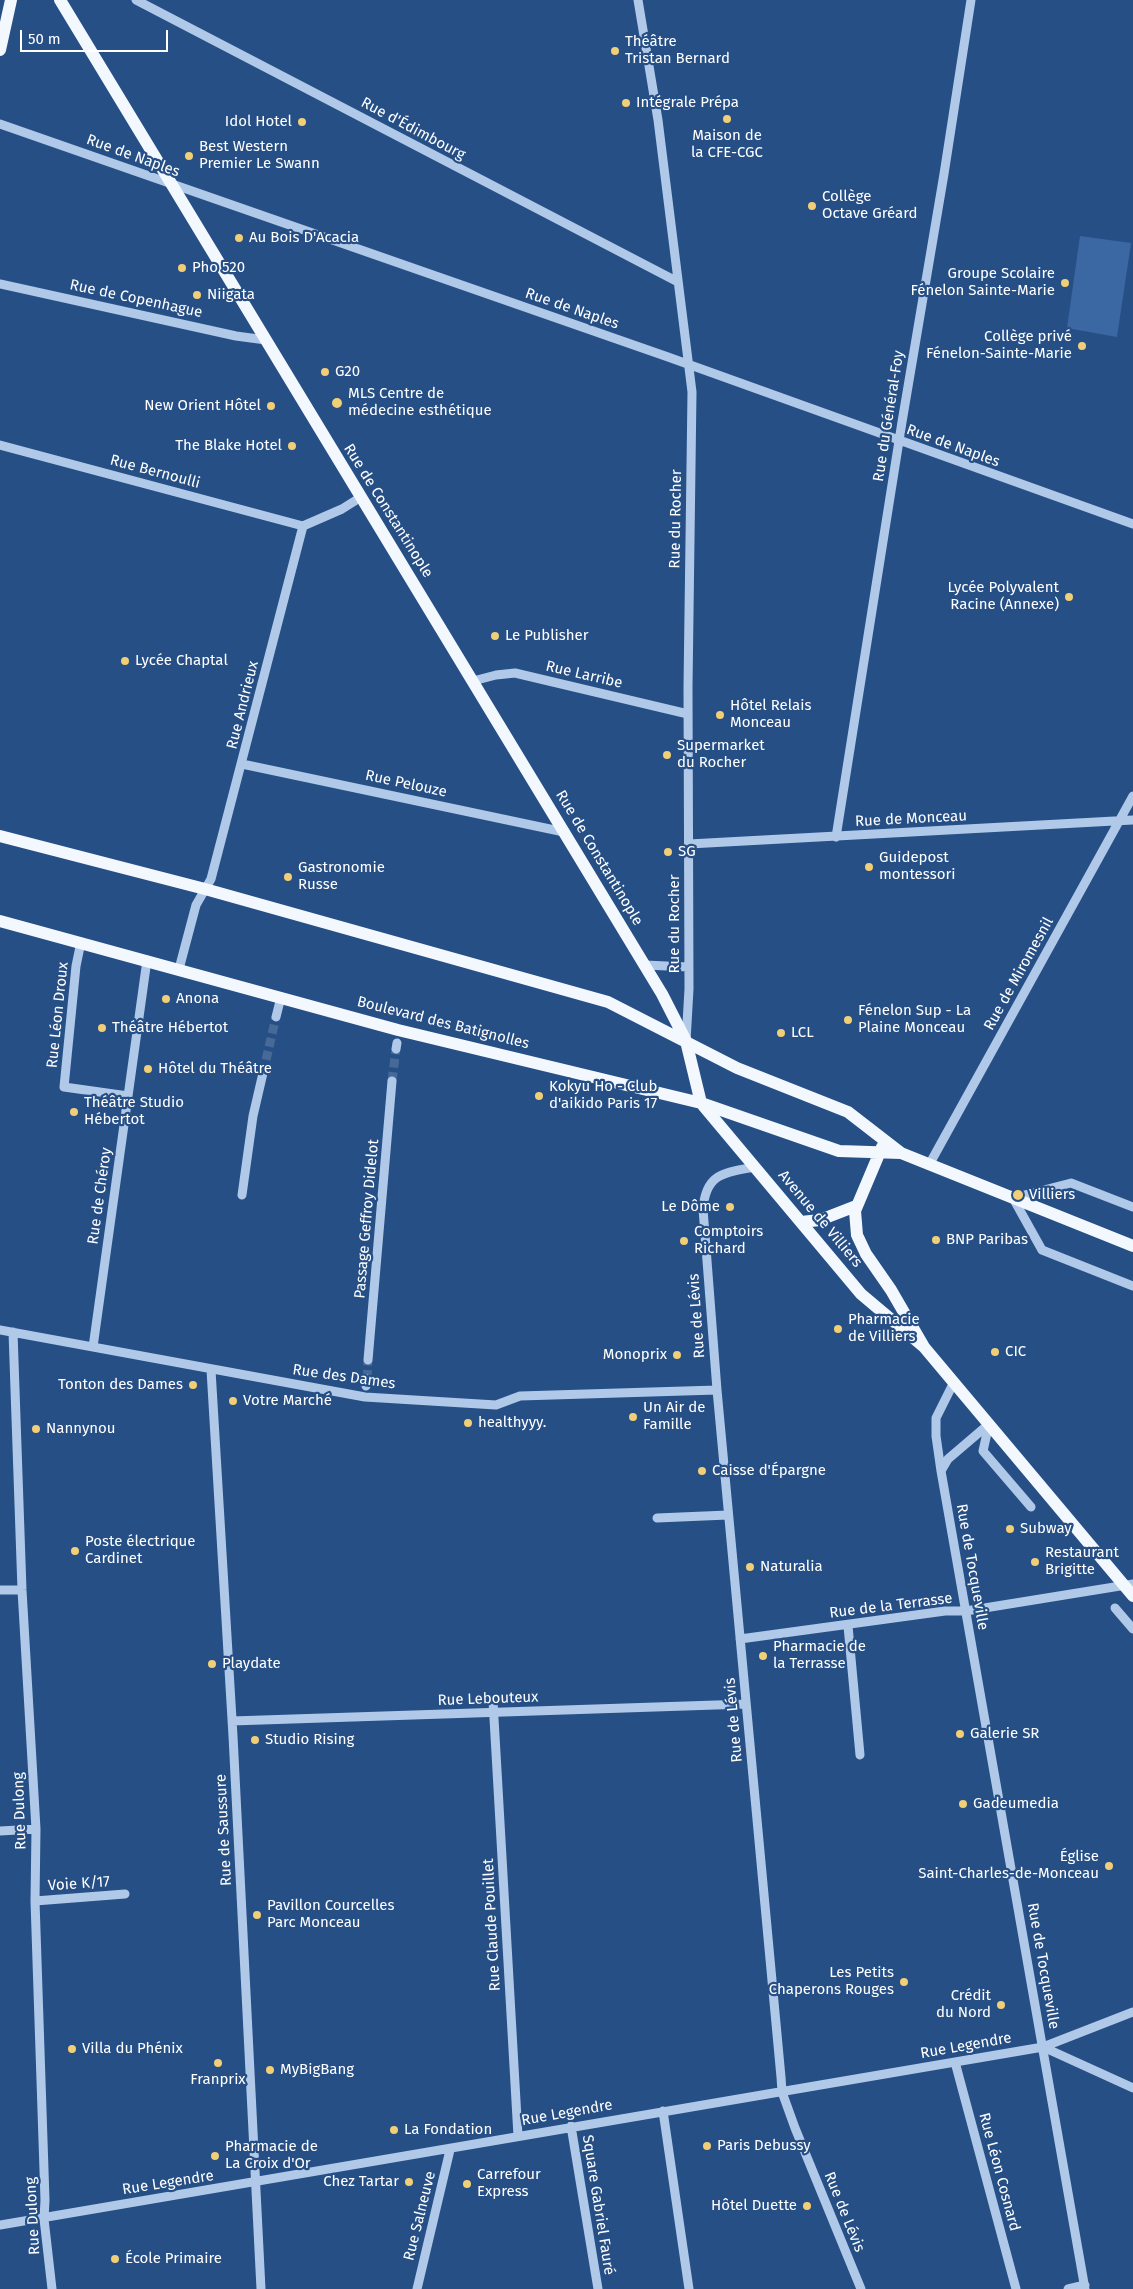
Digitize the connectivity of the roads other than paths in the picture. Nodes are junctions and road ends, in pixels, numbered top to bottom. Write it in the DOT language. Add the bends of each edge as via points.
graph roads {
  1 [pos="11,0"];
  2 [pos="60,0"];
  3 [pos="136,0"];
  4 [pos="638,0"];
  5 [pos="971,0"];
  6 [pos="0,50"];
  7 [pos="0,124"];
  8 [pos="170,184"];
  9 [pos="678,282"];
  10 [pos="0,284"];
  11 [pos="266,340"];
  12 [pos="688,364"];
  13 [pos="899,442"];
  14 [pos="0,445"];
  15 [pos="361,496"];
  16 [pos="1133,524"];
  17 [pos="303,526"];
  18 [pos="472,681"];
  19 [pos="688,714"];
  20 [pos="242,764"];
  21 [pos="1133,796"];
  22 [pos="1133,820"];
  23 [pos="1119,821"];
  24 [pos="564,832"];
  25 [pos="0,836"];
  26 [pos="836,837"];
  27 [pos="690,844"];
  28 [pos="205,889"];
  29 [pos="0,921"];
  30 [pos="81,942"];
  31 [pos="147,960"];
  32 [pos="645,965"];
  33 [pos="688,967"];
  34 [pos="179,969"];
  35 [pos="281,997"];
  36 [pos="276,1017"];
  37 [pos="686,1042"];
  38 [pos="263,1073"];
  39 [pos="392,1081"];
  40 [pos="128,1096"];
  41 [pos="701,1103"];
  42 [pos="884,1140"];
  43 [pos="879,1153"];
  44 [pos="901,1153"];
  45 [pos="929,1164"];
  46 [pos="755,1167"];
  47 [pos="242,1195"];
  48 [pos="1013,1198"];
  49 [pos="856,1206"];
  50 [pos="1133,1207"];
  51 [pos="801,1222"];
  52 [pos="1133,1246"];
  53 [pos="1133,1286"];
  54 [pos="0,1330"];
  55 [pos="12,1332"];
  56 [pos="93,1347"];
  57 [pos="924,1347"];
  58 [pos="368,1360"];
  59 [pos="211,1370"];
  60 [pos="954,1382"];
  61 [pos="716,1390"];
  62 [pos="989,1424"];
  63 [pos="940,1471"];
  64 [pos="1031,1507"];
  65 [pos="728,1515"];
  66 [pos="657,1518"];
  67 [pos="1128,1584"];
  68 [pos="0,1590"];
  69 [pos="22,1590"];
  70 [pos="1133,1596"];
  71 [pos="1115,1608"];
  72 [pos="966,1611"];
  73 [pos="848,1626"];
  74 [pos="1133,1629"];
  75 [pos="740,1639"];
  76 [pos="493,1701"];
  77 [pos="746,1704"];
  78 [pos="493,1713"];
  79 [pos="232,1721"];
  80 [pos="860,1755"];
  81 [pos="36,1829"];
  82 [pos="0,1832"];
  83 [pos="125,1894"];
  84 [pos="35,1901"];
  85 [pos="1133,2012"];
  86 [pos="1043,2046"];
  87 [pos="955,2062"];
  88 [pos="1133,2088"];
  89 [pos="782,2092"];
  90 [pos="663,2111"];
  91 [pos="571,2126"];
  92 [pos="518,2136"];
  93 [pos="450,2150"];
  94 [pos="255,2182"];
  95 [pos="44,2219"];
  96 [pos="0,2225"];
  97 [pos="1085,2287"];
  98 [pos="52,2289"];
  99 [pos="261,2289"];
  100 [pos="416,2289"];
  101 [pos="598,2289"];
  102 [pos="689,2289"];
  103 [pos="861,2289"];
  104 [pos="1016,2289"];
  105 [pos="1068,2289"];
  1 -- 6 [label="main road"];
  2 -- 8 [label="main road, Rue de Constantinople"];
  3 -- 9 [label="street, Rue d'Édimbourg"];
  4 -- 9 [label="street, Rue du Rocher" via="658,120"];
  5 -- 13 [label="street, Rue du Général-Foy"];
  7 -- 8 [label="street, Rue de Naples"];
  8 -- 11 [label="main road, Rue de Constantinople"];
  8 -- 12 [label="street, Rue de Naples"];
  9 -- 12 [label="street, Rue du Rocher"];
  10 -- 11 [label="street, Rue de Copenhague"];
  11 -- 15 [label="main road, Rue de Constantinople"];
  12 -- 13 [label="street, Rue de Naples"];
  12 -- 19 [label="street, Rue du Rocher" via="692,392"];
  13 -- 16 [label="street, Rue de Naples"];
  13 -- 26 [label="street, Rue du Général-Foy"];
  14 -- 17 [label="street, Rue Bernoulli"];
  15 -- 17 [label="street" via="342,509"];
  15 -- 18 [label="main road, Rue de Constantinople"];
  17 -- 20 [label="street, Rue Andrieux"];
  18 -- 19 [label="street, Rue Larribe" via="515,673"];
  18 -- 24 [label="main road, Rue de Constantinople"];
  19 -- 27 [label="street, Rue du Rocher"];
  20 -- 24 [label="street, Rue Pelouze"];
  20 -- 28 [label="street, Rue Andrieux"];
  21 -- 23 [label="street, Rue de Miromesnil"];
  22 -- 23 [label="street, Rue de Monceau"];
  23 -- 26 [label="street, Rue de Monceau"];
  23 -- 45 [label="street, Rue de Miromesnil"];
  24 -- 32 [label="main road, Rue de Constantinople"];
  25 -- 28 [label="main road"];
  26 -- 27 [label="street, Rue de Monceau"];
  27 -- 33 [label="street, Rue du Rocher"];
  28 -- 34 [label="street" via="196,905"];
  28 -- 37 [label="main road" via="608,1002"];
  29 -- 30 [label="main road, Boulevard des Batignolles"];
  30 -- 31 [label="main road, Boulevard des Batignolles"];
  30 -- 40 [label="street, Rue Léon Droux" via="64,1087"];
  31 -- 34 [label="main road, Boulevard des Batignolles"];
  31 -- 40 [label="street, Rue de Chéroy"];
  32 -- 33 [label="street"];
  32 -- 37 [label="main road, Rue de Constantinople"];
  33 -- 37 [label="street, Rue du Rocher"];
  34 -- 35 [label="main road, Boulevard des Batignolles"];
  35 -- 36 [label="street"];
  35 -- 41 [label="main road, Boulevard des Batignolles" via="398,1030"];
  37 -- 41 [label="main road, Rue de Constantinople"];
  37 -- 42 [label="main road" via="737,1068 848,1112"];
  38 -- 47 [label="street" via="253,1116"];
  39 -- 58 [label="street, Passage Geffroy Didelot"];
  40 -- 56 [label="street, Rue de Chéroy"];
  41 -- 43 [label="main road, Boulevard des Batignolles" via="839,1151"];
  41 -- 46 [label="main road, Avenue de Villiers"];
  42 -- 43 [label="main road, Avenue de Villiers"];
  42 -- 44 [label="main road"];
  43 -- 44 [label="main road, Boulevard des Batignolles"];
  43 -- 49 [label="main road, Avenue de Villiers"];
  44 -- 45 [label="main road"];
  45 -- 48 [label="main road"];
  46 -- 51 [label="main road, Avenue de Villiers"];
  46 -- 61 [label="street, Rue de Lévis" via="719,1175 704,1193"];
  48 -- 50 [label="street" via="1071,1183"];
  48 -- 52 [label="main road"];
  48 -- 53 [label="street" via="1042,1250"];
  49 -- 51 [label="main road" via="820,1220"];
  49 -- 57 [label="main road, Avenue de Villiers" via="854,1221 861,1244"];
  51 -- 57 [label="main road, Avenue de Villiers" via="861,1294"];
  54 -- 55 [label="street, Rue des Dames"];
  55 -- 56 [label="street, Rue des Dames"];
  55 -- 69 [label="street, Rue Dulong"];
  56 -- 59 [label="street, Rue des Dames"];
  57 -- 60 [label="main road, Avenue de Villiers"];
  59 -- 61 [label="street, Rue des Dames" via="365,1397 496,1405 520,1396"];
  59 -- 79 [label="street, Rue de Saussure"];
  60 -- 62 [label="main road, Avenue de Villiers"];
  60 -- 63 [label="street, Rue de Tocqueville" via="936,1418"];
  61 -- 65 [label="street, Rue de Lévis"];
  62 -- 63 [label="street" via="948,1459"];
  62 -- 64 [label="street" via="983,1451"];
  62 -- 67 [label="main road, Avenue de Villiers"];
  63 -- 72 [label="street, Rue de Tocqueville"];
  65 -- 66 [label="street"];
  65 -- 75 [label="street, Rue de Lévis"];
  67 -- 70 [label="main road, Avenue de Villiers"];
  67 -- 72 [label="street, Rue de la Terrasse"];
  68 -- 69 [label="street"];
  69 -- 81 [label="street, Rue Dulong"];
  71 -- 74 [label="street"];
  72 -- 73 [label="street, Rue de la Terrasse" via="945,1611"];
  72 -- 86 [label="street, Rue de Tocqueville"];
  73 -- 75 [label="street, Rue de la Terrasse"];
  73 -- 80 [label="street"];
  75 -- 77 [label="street, Rue de Lévis"];
  76 -- 78 [label="street, Rue Claude Pouillet"];
  77 -- 78 [label="street, Rue Lebouteux"];
  77 -- 89 [label="street, Rue de Lévis"];
  78 -- 79 [label="street, Rue Lebouteux"];
  78 -- 92 [label="street, Rue Claude Pouillet"];
  79 -- 94 [label="street, Rue de Saussure"];
  81 -- 82 [label="street"];
  81 -- 84 [label="street, Rue Dulong"];
  83 -- 84 [label="street, Voie K/17"];
  84 -- 95 [label="street, Rue Dulong"];
  85 -- 86 [label="street, Rue Legendre"];
  86 -- 87 [label="street, Rue Legendre"];
  86 -- 88 [label="street"];
  86 -- 97 [label="street, Rue de Tocqueville"];
  87 -- 89 [label="street, Rue Legendre"];
  87 -- 104 [label="street, Rue Léon Cosnard"];
  89 -- 90 [label="street, Rue Legendre"];
  89 -- 103 [label="street, Rue de Lévis"];
  90 -- 91 [label="street, Rue Legendre"];
  90 -- 102 [label="street"];
  91 -- 92 [label="street, Rue Legendre"];
  91 -- 101 [label="street, Square Gabriel Fauré"];
  92 -- 93 [label="street, Rue Legendre"];
  93 -- 94 [label="street, Rue Legendre"];
  93 -- 100 [label="street, Rue Salneuve"];
  94 -- 95 [label="street, Rue Legendre"];
  94 -- 99 [label="street, Rue de Saussure"];
  95 -- 96 [label="street, Rue Legendre"];
  95 -- 98 [label="street, Rue Dulong"];
  97 -- 105 [label="street"];
}
